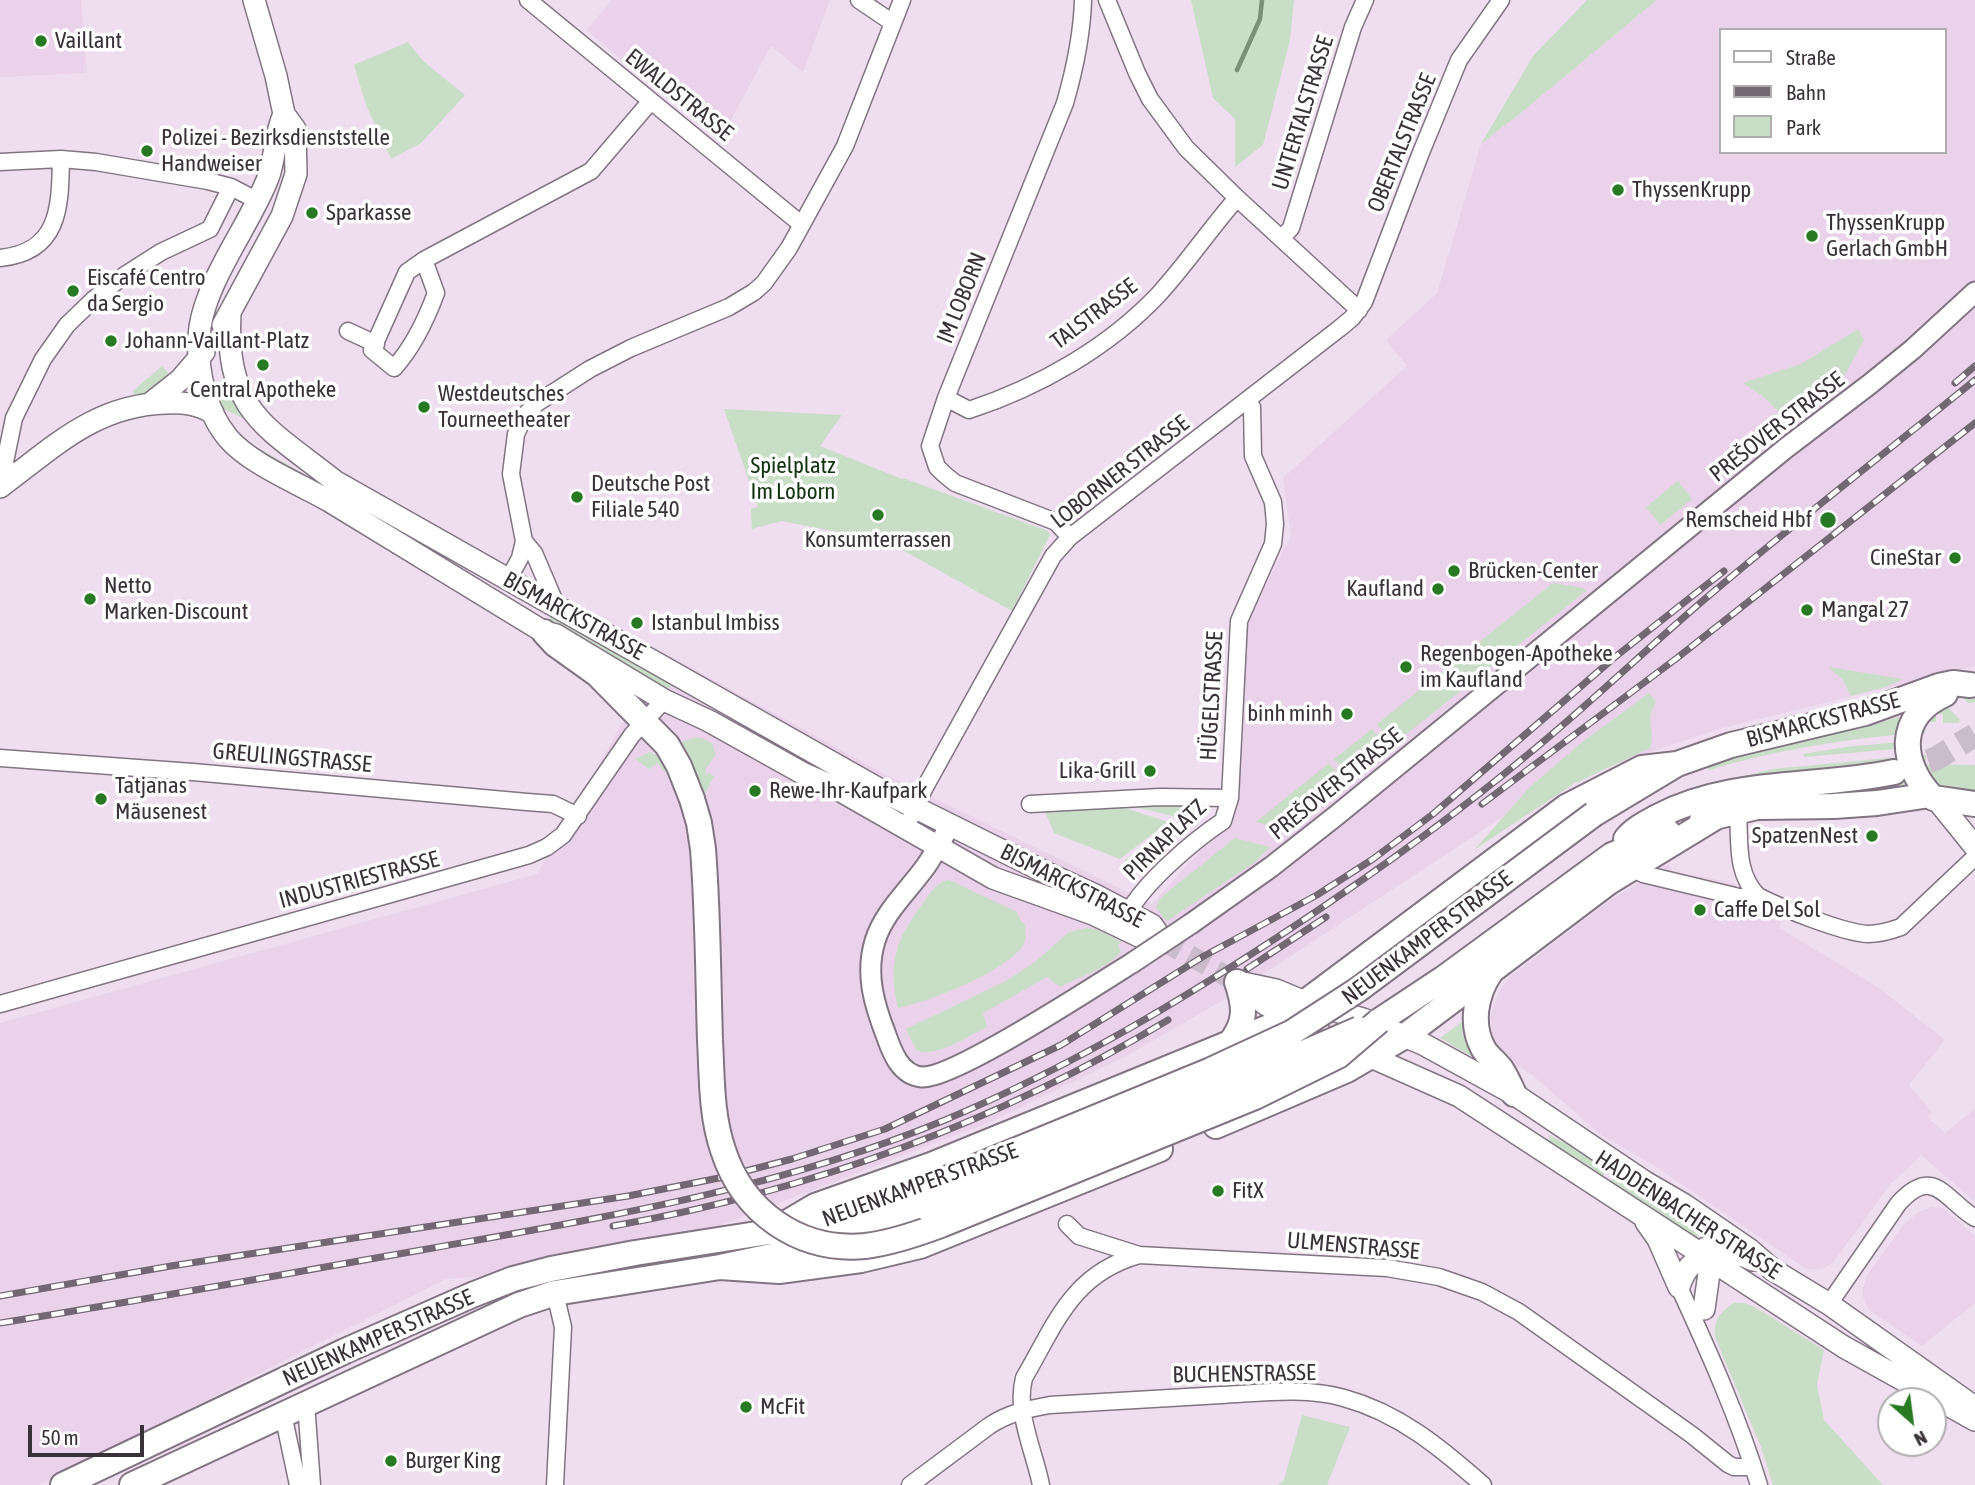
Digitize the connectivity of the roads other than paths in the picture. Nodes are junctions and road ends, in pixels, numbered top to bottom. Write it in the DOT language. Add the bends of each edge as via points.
graph roads {
  1 [pos="254,0"];
  2 [pos="528,0"];
  3 [pos="859,0"];
  4 [pos="902,0"];
  5 [pos="1083,0"];
  6 [pos="1107,0"];
  7 [pos="1365,0"];
  8 [pos="1501,0"];
  9 [pos="893,23"];
  10 [pos="650,102"];
  11 [pos="284,114"];
  12 [pos="61,159"];
  13 [pos="0,162"];
  14 [pos="231,187"];
  15 [pos="1237,198"];
  16 [pos="258,201"];
  17 [pos="801,225"];
  18 [pos="1282,238"];
  19 [pos="0,258"];
  20 [pos="424,260"];
  21 [pos="248,278"];
  22 [pos="1975,292"];
  23 [pos="1359,310"];
  24 [pos="230,314"];
  25 [pos="348,331"];
  26 [pos="376,344"];
  27 [pos="198,359"];
  28 [pos="946,398"];
  29 [pos="1247,400"];
  30 [pos="151,403"];
  31 [pos="213,413"];
  32 [pos="5,484"];
  33 [pos="1069,537"];
  34 [pos="524,541"];
  35 [pos="508,580"];
  36 [pos="493,603"];
  37 [pos="557,607"];
  38 [pos="544,632"];
  39 [pos="1973,684"];
  40 [pos="664,700"];
  41 [pos="735,709"];
  42 [pos="644,720"];
  43 [pos="0,758"];
  44 [pos="1677,764"];
  45 [pos="1894,772"];
  46 [pos="1933,797"];
  47 [pos="1230,798"];
  48 [pos="1030,804"];
  49 [pos="1975,804"];
  50 [pos="914,808"];
  51 [pos="1728,813"];
  52 [pos="578,816"];
  53 [pos="950,825"];
  54 [pos="908,829"];
  55 [pos="938,846"];
  56 [pos="1975,847"];
  57 [pos="1975,857"];
  58 [pos="1622,862"];
  59 [pos="1758,896"];
  60 [pos="1128,912"];
  61 [pos="1491,972"];
  62 [pos="1237,982"];
  63 [pos="0,1004"];
  64 [pos="1297,1009"];
  65 [pos="1379,1021"];
  66 [pos="1405,1036"];
  67 [pos="1230,1043"];
  68 [pos="1370,1057"];
  69 [pos="1514,1094"];
  70 [pos="926,1199"];
  71 [pos="1683,1204"];
  72 [pos="1641,1214"];
  73 [pos="1975,1218"];
  74 [pos="1067,1224"];
  75 [pos="771,1232"];
  76 [pos="1139,1255"];
  77 [pos="1706,1257"];
  78 [pos="1767,1266"];
  79 [pos="720,1267"];
  80 [pos="1747,1285"];
  81 [pos="1679,1287"];
  82 [pos="555,1293"];
  83 [pos="1829,1304"];
  84 [pos="1704,1309"];
  85 [pos="1813,1327"];
  86 [pos="1702,1335"];
  87 [pos="1844,1347"];
  88 [pos="1901,1354"];
  89 [pos="287,1379"];
  90 [pos="306,1403"];
  91 [pos="1975,1407"];
  92 [pos="1023,1410"];
  93 [pos="283,1414"];
  94 [pos="1975,1420"];
  95 [pos="1753,1467"];
  96 [pos="62,1485"];
  97 [pos="132,1485"];
  98 [pos="298,1485"];
  99 [pos="312,1485"];
  100 [pos="555,1485"];
  101 [pos="910,1485"];
  102 [pos="1041,1485"];
  103 [pos="1483,1485"];
  104 [pos="1759,1485"];
  1 -- 11 [label="main road"];
  2 -- 10 [label="street, EWALDSTRASSE"];
  3 -- 9 [label="street"];
  4 -- 9 [label="street"];
  5 -- 28 [label="street, IM LOBORN" via="1077,62 1061,114"];
  6 -- 15 [label="street" via="1150,99 1186,148"];
  7 -- 18 [label="street, UNTERTALSTRASSE" via="1291,228"];
  8 -- 23 [label="street, OBERTALSTRASSE" via="1459,60"];
  9 -- 17 [label="street" via="845,146"];
  10 -- 17 [label="street, EWALDSTRASSE"];
  10 -- 20 [label="street" via="591,171"];
  11 -- 16 [label="main road, BISMARCKSTRASSE" via="276,132 271,170"];
  11 -- 21 [label="main road" via="295,129 293,186"];
  12 -- 13 [label="street"];
  12 -- 14 [label="street"];
  12 -- 19 [label="street" via="54,226 32,248"];
  14 -- 16 [label="street"];
  14 -- 32 [label="street" via="210,229 125,275 67,325 34,374 14,418 7,442"];
  15 -- 18 [label="street"];
  15 -- 28 [label="street, TALSTRASSE" via="1158,294 1097,346 991,403 969,410"];
  16 -- 21 [label="main road" via="265,223 245,263"];
  16 -- 27 [label="main road, BISMARCKSTRASSE" via="212,288 200,326"];
  17 -- 34 [label="street" via="774,270 754,292 590,369 525,415 516,434 511,474"];
  18 -- 23 [label="street"];
  20 -- 26 [label="street" via="407,272"];
  20 -- 26 [label="street" via="436,293 408,353 394,368 372,350"];
  21 -- 24 [label="main road"];
  22 -- 55 [label="street, PREŠOVER STRASSE, bridge" via="1913,349 1271,867 1132,963 982,1053 932,1076 911,1074 902,1067 875,1006 870,979 876,939 887,916"];
  23 -- 29 [label="street, LOBORNER STRASSE"];
  24 -- 27 [label="main road"];
  24 -- 35 [label="main road, BISMARCKSTRASSE" via="234,376 248,406 271,432 336,482"];
  25 -- 26 [label="street"];
  27 -- 30 [label="main road"];
  27 -- 31 [label="main road, BISMARCKSTRASSE"];
  28 -- 33 [label="street, IM LOBORN" via="930,446 937,467 955,483 1056,522"];
  29 -- 33 [label="street, LOBORNER STRASSE"];
  29 -- 47 [label="street, HÜGELSTRASSE" via="1252,407 1252,456 1273,502 1275,524 1273,544 1239,621"];
  30 -- 31 [label="main road" via="187,403"];
  30 -- 32 [label="main road" via="93,420"];
  31 -- 36 [label="main road, BISMARCKSTRASSE" via="241,452"];
  33 -- 50 [label="street, LOBORNER STRASSE" via="1053,556"];
  34 -- 35 [label="street"];
  34 -- 37 [label="street" via="534,553"];
  35 -- 36 [label="main road"];
  35 -- 37 [label="main road, BISMARCKSTRASSE"];
  36 -- 38 [label="main road, BISMARCKSTRASSE"];
  37 -- 41 [label="main road, BISMARCKSTRASSE"];
  38 -- 40 [label="main road, BISMARCKSTRASSE"];
  38 -- 42 [label="main road"];
  39 -- 44 [label="main road, BISMARCKSTRASSE" via="1939,685 1865,713 1731,745"];
  39 -- 46 [label="main road" via="1927,703 1911,723 1907,746 1912,769"];
  40 -- 41 [label="main road" via="680,692 712,707"];
  40 -- 42 [label="street, INDUSTRIESTRASSE"];
  40 -- 54 [label="main road, BISMARCKSTRASSE"];
  41 -- 50 [label="main road, BISMARCKSTRASSE"];
  42 -- 52 [label="street, INDUSTRIESTRASSE"];
  42 -- 65 [label="main road, bridge" via="673,754 699,823 712,1089 719,1137 734,1176 755,1206 788,1231 814,1241 866,1246 941,1225 1255,1097 1338,1056"];
  43 -- 52 [label="street, GREULINGSTRASSE" via="540,803"];
  44 -- 64 [label="main road" via="1642,768 1566,807"];
  44 -- 70 [label="main road, NEUENKAMPER STRASSE, bridge" via="1594,814 1359,989 1291,1033"];
  45 -- 58 [label="main road" via="1770,785 1703,799 1632,832"];
  46 -- 49 [label="main road"];
  46 -- 51 [label="main road" via="1757,807"];
  46 -- 56 [label="main road"];
  47 -- 48 [label="street"];
  47 -- 60 [label="street, PIRNAPLATZ" via="1223,821 1142,892"];
  50 -- 53 [label="main road, BISMARCKSTRASSE"];
  50 -- 54 [label="street, LOBORNER STRASSE"];
  51 -- 58 [label="main road, NEUENKAMPER STRASSE" via="1686,824"];
  51 -- 59 [label="street" via="1742,873"];
  52 -- 63 [label="street, INDUSTRIESTRASSE" via="554,842 517,860"];
  53 -- 55 [label="street, PREŠOVER STRASSE"];
  53 -- 60 [label="main road, BISMARCKSTRASSE"];
  54 -- 55 [label="main road, BISMARCKSTRASSE"];
  55 -- 60 [label="main road, BISMARCKSTRASSE" via="993,878 1093,914 1143,938 1162,940 1152,926"];
  57 -- 59 [label="street" via="1913,918 1886,933 1847,930"];
  58 -- 59 [label="street" via="1643,874 1739,897"];
  58 -- 61 [label="main road" via="1587,898"];
  58 -- 65 [label="main road, NEUENKAMPER STRASSE"];
  61 -- 66 [label="main road"];
  61 -- 69 [label="main road" via="1479,995 1476,1024 1482,1047"];
  62 -- 64 [label="main road" via="1276,990"];
  62 -- 67 [label="main road" via="1244,1016"];
  64 -- 66 [label="main road" via="1351,1015"];
  64 -- 67 [label="main road" via="1276,1024"];
  64 -- 68 [label="main road"];
  65 -- 70 [label="main road, NEUENKAMPER STRASSE, bridge" via="1248,1077"];
  66 -- 68 [label="main road"];
  66 -- 69 [label="main road, HADDENBACHER STRASSE"];
  67 -- 75 [label="main road" via="931,1165 815,1206"];
  68 -- 72 [label="main road, HADDENBACHER STRASSE" via="1459,1096"];
  68 -- 79 [label="main road" via="1268,1105 920,1246 779,1271"];
  69 -- 71 [label="main road, HADDENBACHER STRASSE"];
  70 -- 75 [label="main road, NEUENKAMPER STRASSE"];
  70 -- 79 [label="main road, NEUENKAMPER STRASSE" via="810,1248"];
  71 -- 77 [label="main road" via="1704,1234"];
  71 -- 78 [label="main road, HADDENBACHER STRASSE"];
  72 -- 77 [label="main road, HADDENBACHER STRASSE"];
  72 -- 81 [label="main road" via="1658,1239"];
  73 -- 83 [label="street" via="1943,1190 1931,1186 1910,1192"];
  74 -- 76 [label="street, ULMENSTRASSE" via="1079,1236"];
  75 -- 89 [label="main road, NEUENKAMPER STRASSE" via="635,1253 513,1279"];
  76 -- 92 [label="street" via="1108,1266 1073,1295 1024,1378"];
  76 -- 95 [label="street, ULMENSTRASSE" via="1387,1268 1439,1277 1519,1312 1728,1464"];
  77 -- 78 [label="main road" via="1733,1252"];
  77 -- 80 [label="main road, HADDENBACHER STRASSE"];
  77 -- 81 [label="main road" via="1689,1265"];
  77 -- 84 [label="main road" via="1709,1273"];
  78 -- 83 [label="main road, HADDENBACHER STRASSE"];
  79 -- 82 [label="main road, NEUENKAMPER STRASSE"];
  80 -- 84 [label="main road" via="1723,1294"];
  80 -- 85 [label="main road, HADDENBACHER STRASSE"];
  81 -- 86 [label="street"];
  82 -- 90 [label="main road, NEUENKAMPER STRASSE" via="519,1305"];
  82 -- 100 [label="street" via="563,1327"];
  83 -- 85 [label="main road"];
  83 -- 88 [label="main road, HADDENBACHER STRASSE"];
  84 -- 86 [label="street"];
  85 -- 87 [label="main road, HADDENBACHER STRASSE"];
  86 -- 95 [label="street"];
  87 -- 88 [label="main road" via="1869,1344 1888,1354"];
  87 -- 94 [label="main road, HADDENBACHER STRASSE"];
  88 -- 91 [label="main road, HADDENBACHER STRASSE"];
  89 -- 90 [label="main road"];
  89 -- 93 [label="main road"];
  89 -- 96 [label="main road, NEUENKAMPER STRASSE"];
  90 -- 93 [label="main road, NEUENKAMPER STRASSE"];
  90 -- 99 [label="street"];
  92 -- 101 [label="street, BUCHENSTRASSE" via="1002,1417"];
  92 -- 102 [label="street"];
  92 -- 103 [label="street, BUCHENSTRASSE" via="1269,1393 1342,1397 1424,1435"];
  93 -- 97 [label="main road, NEUENKAMPER STRASSE"];
  93 -- 98 [label="street"];
  95 -- 104 [label="street"];
}
